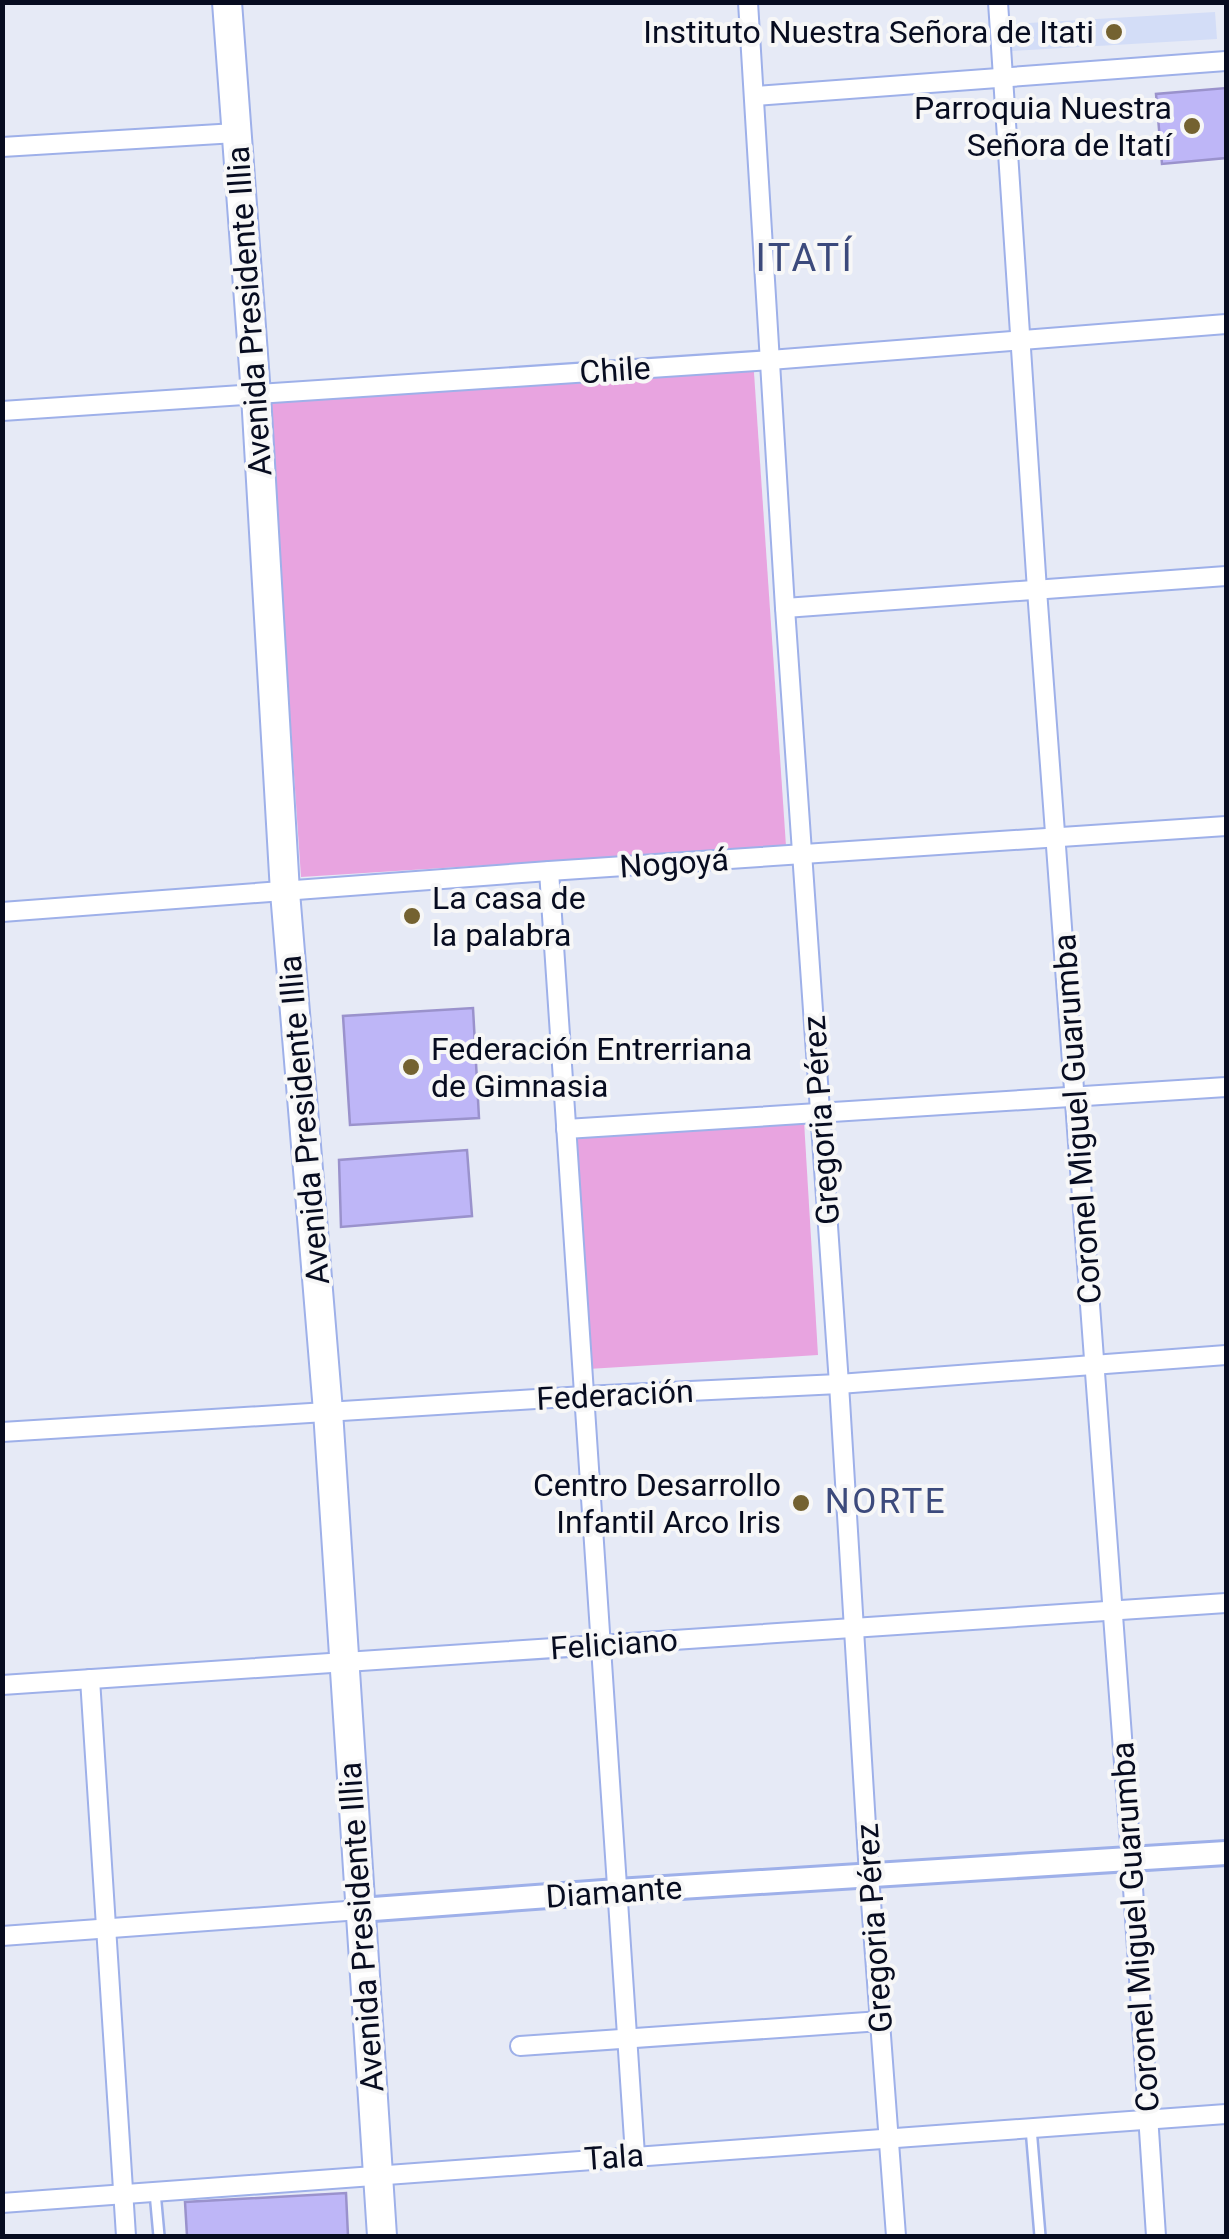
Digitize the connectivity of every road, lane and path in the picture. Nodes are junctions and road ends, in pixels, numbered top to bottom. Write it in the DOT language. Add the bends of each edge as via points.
graph roads {
  1 [pos="227,2"];
  2 [pos="748,2"];
  3 [pos="998,2"];
  4 [pos="1226,61"];
  5 [pos="1003,78"];
  6 [pos="754,96"];
  7 [pos="236,133"];
  8 [pos="2,147"];
  9 [pos="1226,324"];
  10 [pos="1020,341"];
  11 [pos="770,360"];
  12 [pos="256,395"];
  13 [pos="2,412"];
  14 [pos="1226,576"];
  15 [pos="1038,590"];
  16 [pos="785,608"];
  17 [pos="1226,826"];
  18 [pos="1055,838"];
  19 [pos="803,854"];
  20 [pos="548,871"];
  21 [pos="285,892"];
  22 [pos="2,912"];
  23 [pos="1226,1087"];
  24 [pos="1076,1098"];
  25 [pos="820,1114"];
  26 [pos="566,1129"];
  27 [pos="1226,1355"];
  28 [pos="1096,1364"];
  29 [pos="840,1384"];
  30 [pos="584,1396"];
  31 [pos="328,1412"];
  32 [pos="2,1432"];
  33 [pos="1226,1603"];
  34 [pos="1113,1611"];
  35 [pos="854,1628"];
  36 [pos="601,1644"];
  37 [pos="344,1663"];
  38 [pos="90,1678"];
  39 [pos="2,1685"];
  40 [pos="1226,1853"];
  41 [pos="1131,1858"];
  42 [pos="869,1875"];
  43 [pos="617,1892"];
  44 [pos="360,1910"];
  45 [pos="108,1929"];
  46 [pos="2,1936"];
  47 [pos="881,2021"];
  48 [pos="627,2038"];
  49 [pos="520,2046"];
  50 [pos="1226,2114"];
  51 [pos="1147,2119"];
  52 [pos="1032,2128"];
  53 [pos="889,2138"];
  54 [pos="635,2155"];
  55 [pos="378,2176"];
  56 [pos="156,2192"];
  57 [pos="123,2194"];
  58 [pos="2,2203"];
  59 [pos="126,2236"];
  60 [pos="159,2236"];
  61 [pos="382,2236"];
  62 [pos="896,2236"];
  63 [pos="1040,2236"];
  64 [pos="1156,2236"];
  1 -- 7 [label="main road, Avenida Presidente Illia"];
  2 -- 6 [label="street, Gregoria Pérez"];
  3 -- 5 [label="street, Coronel Miguel Guarumba"];
  4 -- 5 [label="street"];
  5 -- 6 [label="street"];
  5 -- 10 [label="street, Coronel Miguel Guarumba"];
  6 -- 11 [label="street, Gregoria Pérez"];
  7 -- 8 [label="street"];
  7 -- 12 [label="main road, Avenida Presidente Illia"];
  9 -- 10 [label="street, Chile"];
  10 -- 11 [label="street, Chile"];
  10 -- 15 [label="street, Coronel Miguel Guarumba"];
  11 -- 12 [label="street, Chile"];
  11 -- 16 [label="street, Gregoria Pérez"];
  12 -- 13 [label="street, Chile"];
  12 -- 21 [label="main road, Avenida Presidente Illia"];
  14 -- 15 [label="street"];
  15 -- 16 [label="street"];
  15 -- 18 [label="street, Coronel Miguel Guarumba"];
  16 -- 19 [label="street, Gregoria Pérez"];
  17 -- 18 [label="street, Nogoyá"];
  18 -- 19 [label="street, Nogoyá"];
  18 -- 24 [label="street, Coronel Miguel Guarumba"];
  19 -- 20 [label="street, Nogoyá"];
  19 -- 25 [label="street, Gregoria Pérez"];
  20 -- 21 [label="street, Nogoyá"];
  20 -- 26 [label="street"];
  21 -- 22 [label="street, Nogoyá"];
  21 -- 31 [label="main road, Avenida Presidente Illia"];
  23 -- 24 [label="street"];
  24 -- 25 [label="street"];
  24 -- 28 [label="street, Coronel Miguel Guarumba"];
  25 -- 26 [label="street"];
  25 -- 29 [label="street, Gregoria Pérez"];
  26 -- 30 [label="street"];
  27 -- 28 [label="street, Federación"];
  28 -- 29 [label="street, Federación"];
  28 -- 34 [label="street, Coronel Miguel Guarumba"];
  29 -- 30 [label="street, Federación"];
  29 -- 35 [label="street, Gregoria Pérez"];
  30 -- 31 [label="street, Federación"];
  30 -- 36 [label="street"];
  31 -- 32 [label="street, Federación"];
  31 -- 37 [label="main road, Avenida Presidente Illia"];
  33 -- 34 [label="street, Feliciano"];
  34 -- 35 [label="street, Feliciano"];
  34 -- 41 [label="street, Coronel Miguel Guarumba"];
  35 -- 36 [label="street, Feliciano"];
  35 -- 42 [label="street, Gregoria Pérez"];
  36 -- 37 [label="street, Feliciano"];
  36 -- 43 [label="street"];
  37 -- 38 [label="street, Feliciano"];
  37 -- 44 [label="main road, Avenida Presidente Illia"];
  38 -- 39 [label="street, Feliciano"];
  38 -- 45 [label="street"];
  40 -- 41 [label="street, Diamante"];
  41 -- 42 [label="street, Diamante"];
  41 -- 51 [label="street, Coronel Miguel Guarumba"];
  42 -- 43 [label="street, Diamante"];
  42 -- 47 [label="street, Gregoria Pérez"];
  43 -- 44 [label="street, Diamante"];
  43 -- 48 [label="street"];
  44 -- 45 [label="street, Diamante"];
  44 -- 55 [label="main road, Avenida Presidente Illia"];
  45 -- 46 [label="street, Diamante"];
  45 -- 57 [label="street"];
  47 -- 48 [label="street"];
  47 -- 53 [label="street, Gregoria Pérez"];
  48 -- 49 [label="street"];
  48 -- 54 [label="street"];
  50 -- 51 [label="street, Tala"];
  51 -- 52 [label="street, Tala"];
  51 -- 64 [label="street, Coronel Miguel Guarumba"];
  52 -- 53 [label="street, Tala"];
  52 -- 63 [label="lane"];
  53 -- 54 [label="street, Tala"];
  53 -- 62 [label="street, Gregoria Pérez"];
  54 -- 55 [label="street, Tala"];
  55 -- 56 [label="street, Tala"];
  55 -- 61 [label="main road, Avenida Presidente Illia"];
  56 -- 57 [label="street, Tala"];
  56 -- 60 [label="lane"];
  57 -- 58 [label="street, Tala"];
  57 -- 59 [label="street"];
}
